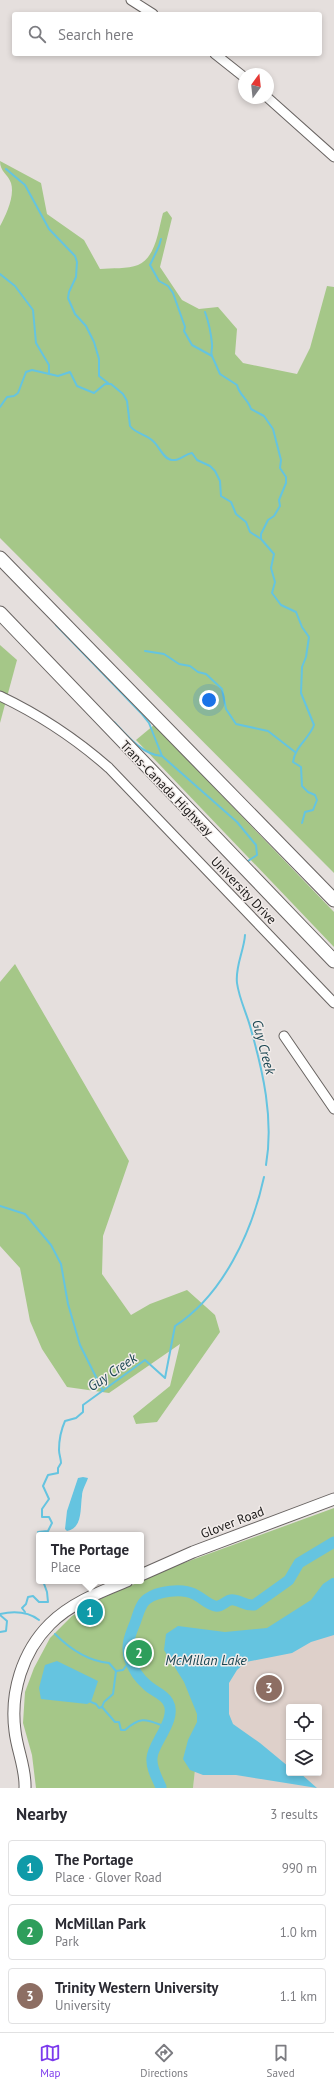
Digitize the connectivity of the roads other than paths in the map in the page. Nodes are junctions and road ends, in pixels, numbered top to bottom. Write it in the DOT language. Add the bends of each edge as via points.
graph roads {
  1 [pos="131,0"];
  2 [pos="150,12"];
  3 [pos="218,56"];
  4 [pos="238,71"];
  5 [pos="274,103"];
  6 [pos="334,157"];
  7 [pos="0,558"];
  8 [pos="0,613"];
  9 [pos="0,696"];
  10 [pos="334,900"];
  11 [pos="334,961"];
  12 [pos="334,1003"];
  13 [pos="284,1036"];
  14 [pos="334,1109"];
  15 [pos="334,1499"];
  16 [pos="144,1574"];
  17 [pos="120,1584"];
  18 [pos="25,1788"];
  1 -- 2 [label="street"];
  3 -- 4 [label="street"];
  5 -- 6 [label="street"];
  7 -- 10 [label="highway"];
  8 -- 11 [label="highway, Trans-Canada Highway"];
  9 -- 12 [label="street, University Drive" via="76,741 109,768"];
  13 -- 14 [label="street"];
  15 -- 16 [label="main road, Glover Road" via="193,1552"];
  17 -- 18 [label="main road" via="89,1597 50,1624 38,1638 22,1666 14,1714"];
}
